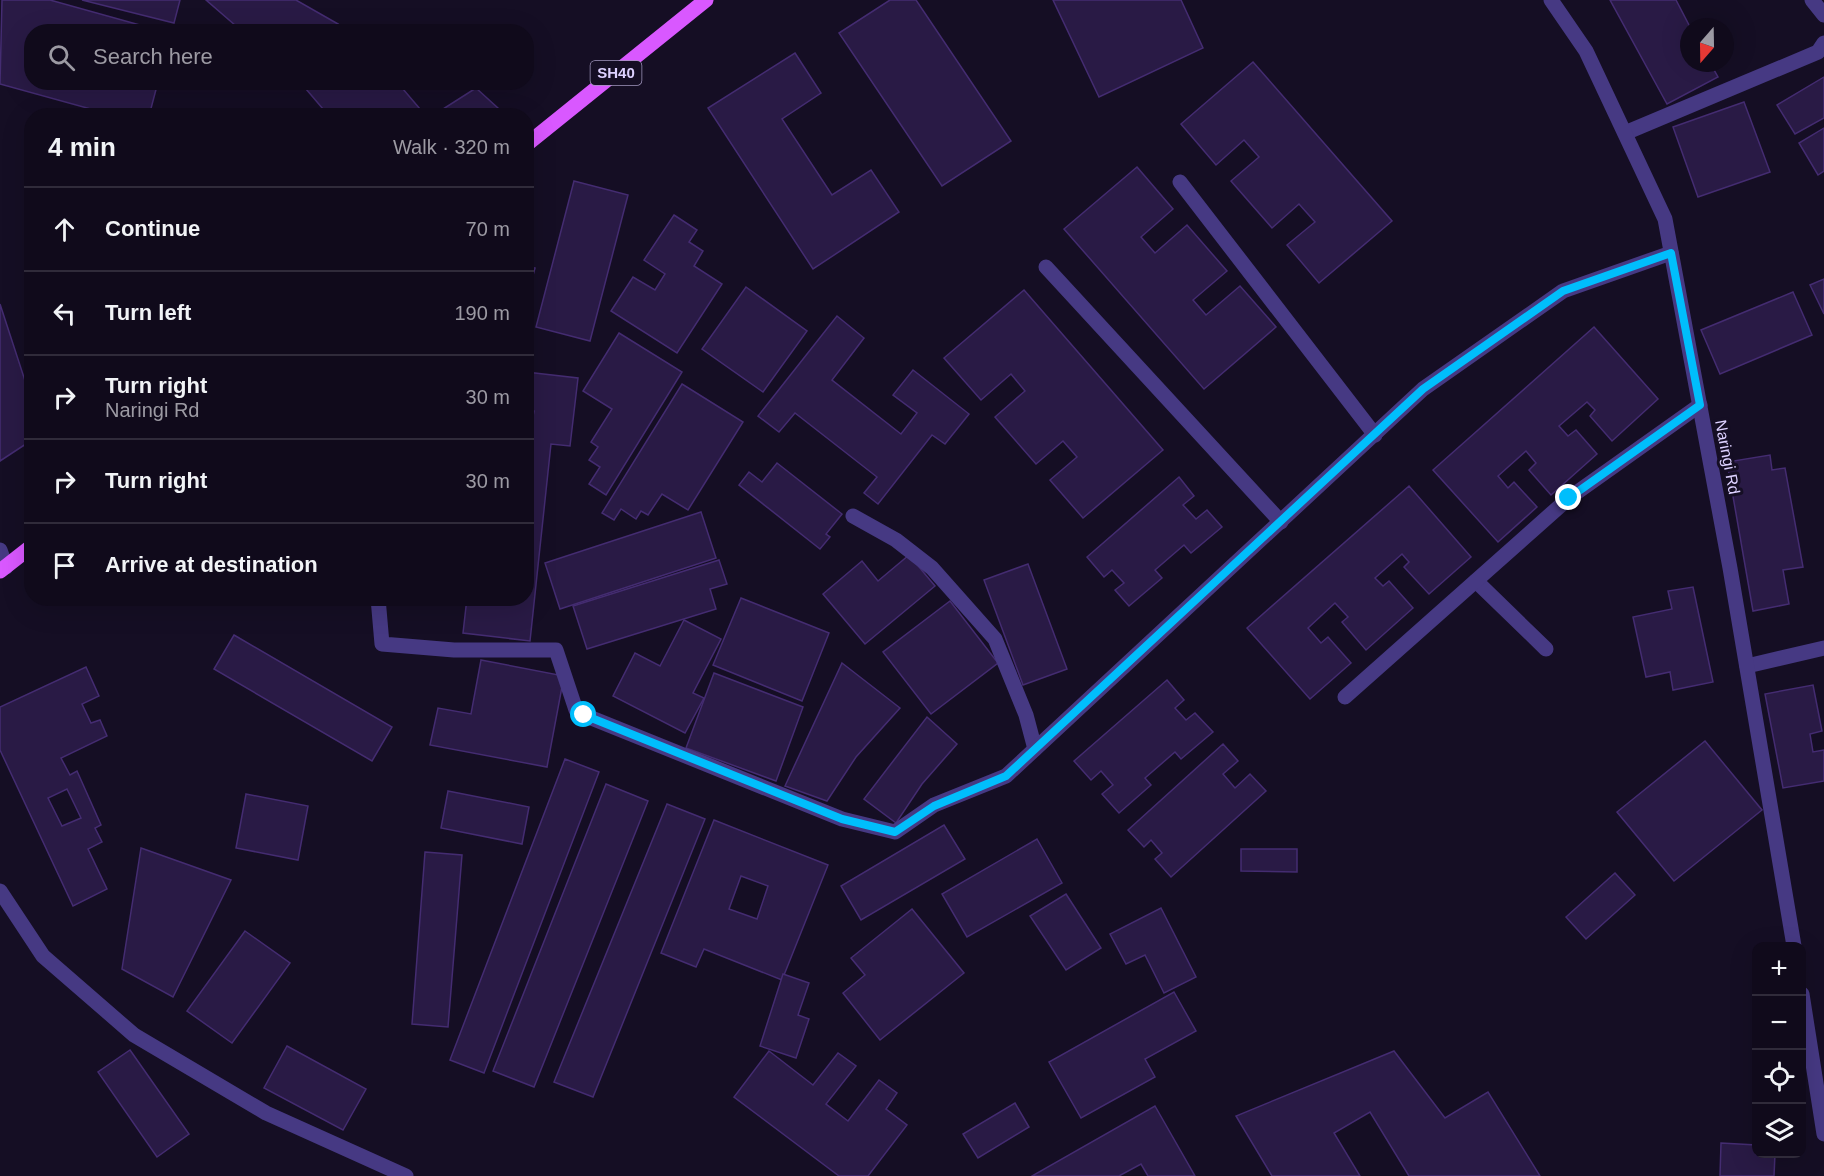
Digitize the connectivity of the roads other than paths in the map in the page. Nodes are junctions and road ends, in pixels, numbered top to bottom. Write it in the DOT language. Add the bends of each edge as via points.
graph roads {
  1 [pos="706,0"];
  2 [pos="1551,0"];
  3 [pos="1812,0"];
  4 [pos="1824,15"];
  5 [pos="1824,43"];
  6 [pos="1625,133"];
  7 [pos="534,139"];
  8 [pos="1180,182"];
  9 [pos="1671,253"];
  10 [pos="1046,267"];
  11 [pos="1700,405"];
  12 [pos="1375,435"];
  13 [pos="853,516"];
  14 [pos="1281,522"];
  15 [pos="0,550"];
  16 [pos="24,552"];
  17 [pos="3,569"];
  18 [pos="1476,581"];
  19 [pos="379,606"];
  20 [pos="1824,648"];
  21 [pos="1546,649"];
  22 [pos="1747,666"];
  23 [pos="1345,697"];
  24 [pos="1035,749"];
  25 [pos="0,891"];
  26 [pos="1793,942"];
  27 [pos="1802,996"];
  28 [pos="1824,1134"];
  29 [pos="406,1176"];
  1 -- 7 [label="main road, SH40"];
  2 -- 6 [label="street, Naringi Rd" via="1586,51"];
  3 -- 4 [label="street"];
  5 -- 6 [label="street" via="1818,52"];
  6 -- 9 [label="street, Naringi Rd" via="1665,219"];
  8 -- 12 [label="street"];
  9 -- 11 [label="street, Naringi Rd"];
  9 -- 12 [label="street" via="1563,291 1423,389"];
  10 -- 14 [label="street"];
  11 -- 18 [label="street" via="1569,498"];
  11 -- 22 [label="street, Naringi Rd"];
  12 -- 14 [label="street"];
  13 -- 24 [label="street" via="896,540 932,568 995,639 1026,715"];
  14 -- 24 [label="street"];
  15 -- 17 [label="street"];
  16 -- 17 [label="main road"];
  18 -- 21 [label="street"];
  18 -- 23 [label="street"];
  19 -- 24 [label="street" via="382,644 454,650 556,650 576,710 584,715 842,819 895,832 934,806 1006,776"];
  20 -- 22 [label="street"];
  22 -- 26 [label="street, Naringi Rd"];
  25 -- 29 [label="street" via="43,956 134,1035 266,1113"];
  27 -- 28 [label="street"];
}
